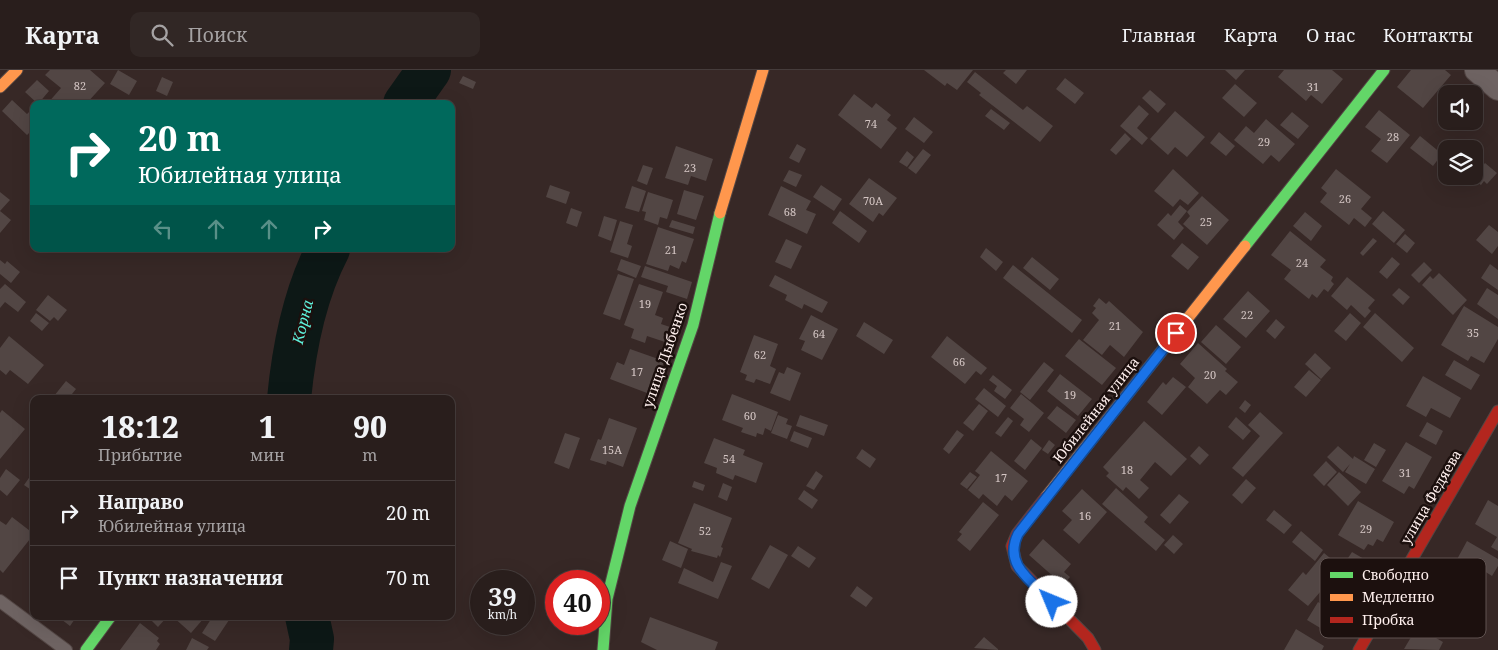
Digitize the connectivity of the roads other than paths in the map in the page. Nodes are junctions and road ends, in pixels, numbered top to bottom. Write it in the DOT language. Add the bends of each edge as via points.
graph roads {
  1 [pos="17,70"];
  2 [pos="763,70"];
  3 [pos="1384,70"];
  4 [pos="1477,70"];
  5 [pos="0,86"];
  6 [pos="1498,88"];
  7 [pos="1498,411"];
  8 [pos="1413,558"];
  9 [pos="0,601"];
  10 [pos="108,620"];
  11 [pos="1366,638"];
  12 [pos="66,650"];
  13 [pos="86,650"];
  14 [pos="602,650"];
  15 [pos="1095,650"];
  16 [pos="1359,650"];
  1 -- 5 [label="street"];
  2 -- 14 [label="street, улица Дыбенко" via="726,190 693,325 630,506 608,599"];
  3 -- 15 [label="street, Юбилейная улица" via="1018,534 1012,546 1016,566 1088,638"];
  4 -- 6 [label="street"];
  7 -- 8 [label="street, улица Федяева"];
  9 -- 12 [label="lane"];
  10 -- 13 [label="street"];
  11 -- 16 [label="street, улица Федяева"];
}
